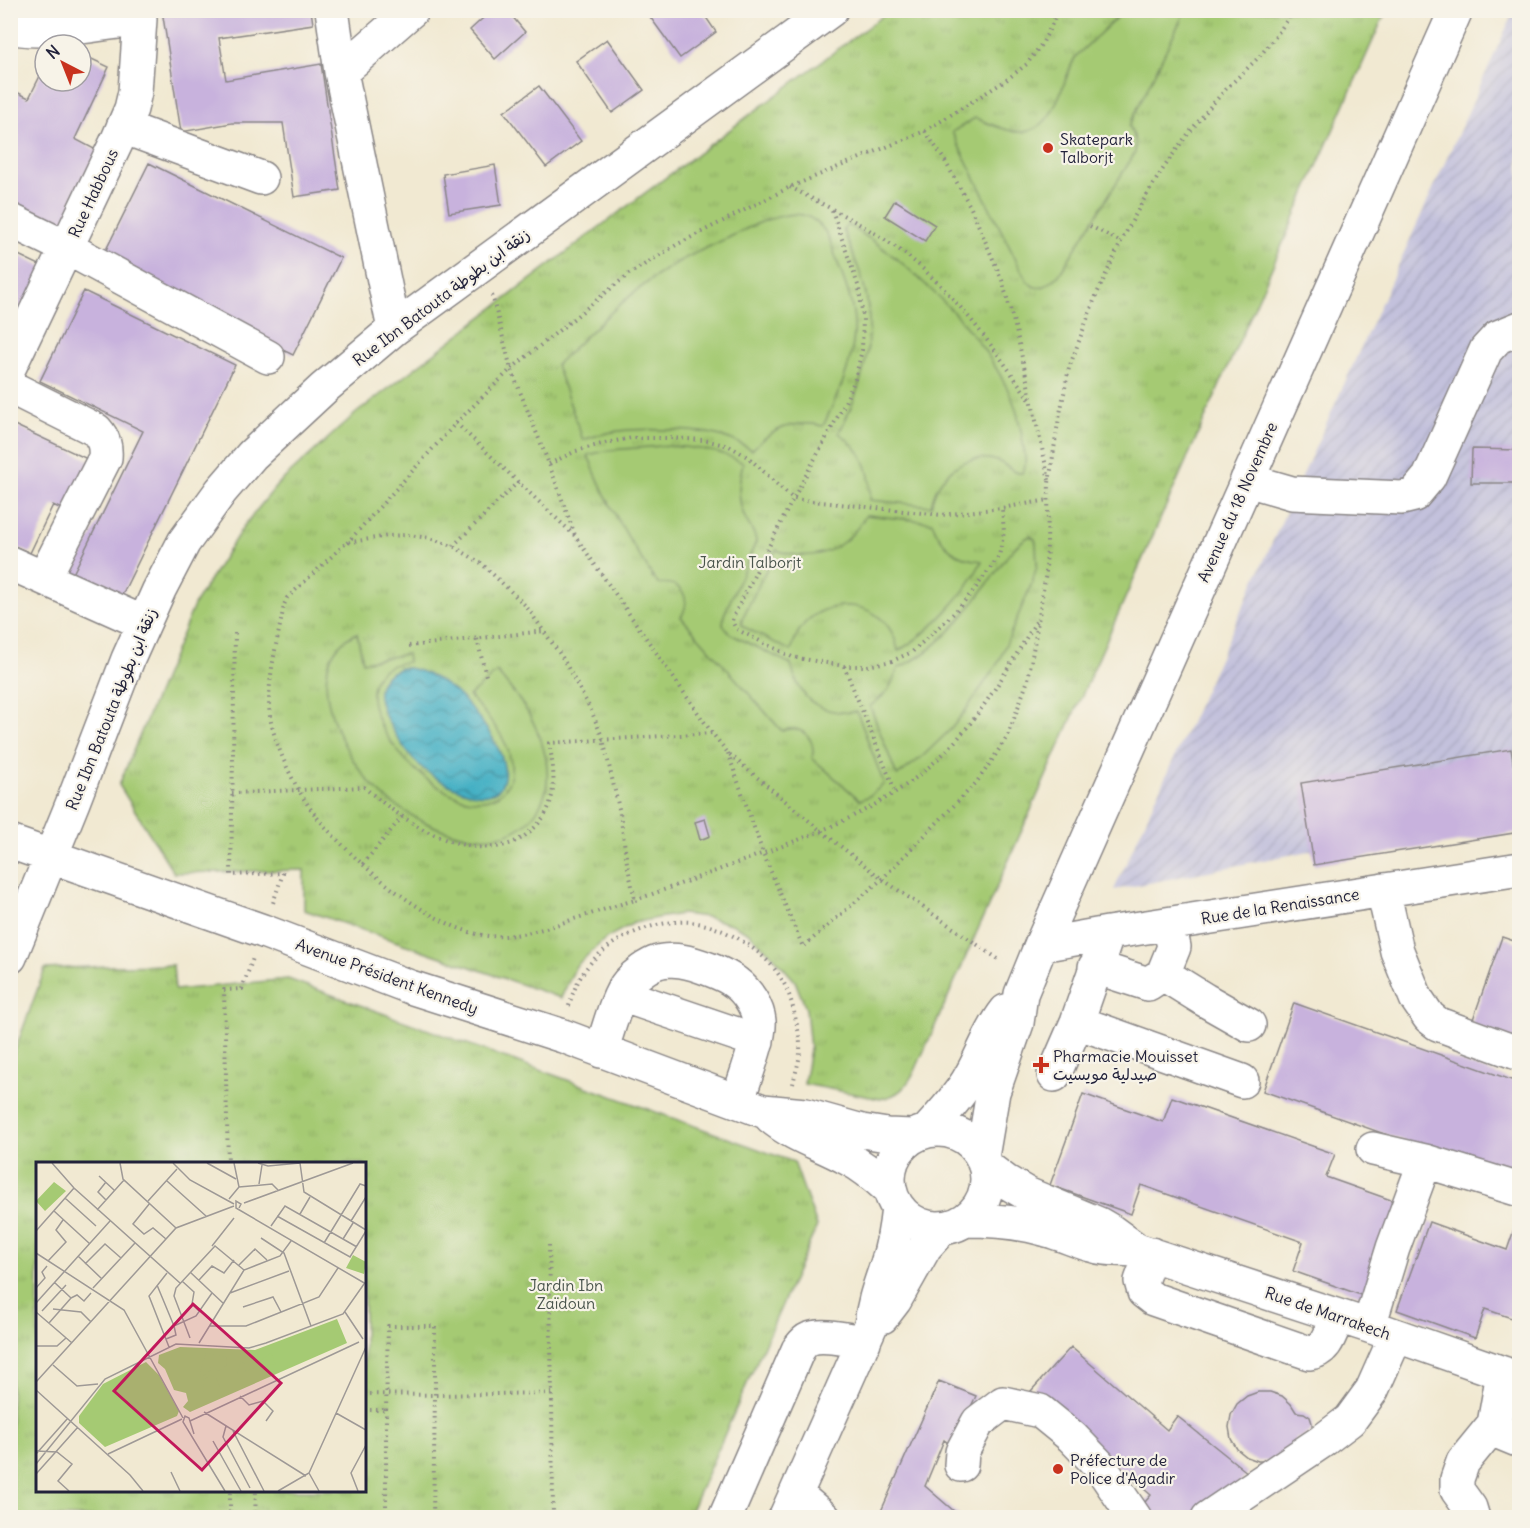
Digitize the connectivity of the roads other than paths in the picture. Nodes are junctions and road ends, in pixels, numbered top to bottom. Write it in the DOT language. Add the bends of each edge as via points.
graph roads {
  1 [pos="332,10"];
  2 [pos="412,10"];
  3 [pos="831,10"];
  4 [pos="1456,10"];
  5 [pos="139,15"];
  6 [pos="10,26"];
  7 [pos="341,72"];
  8 [pos="123,127"];
  9 [pos="261,178"];
  10 [pos="10,220"];
  11 [pos="67,248"];
  12 [pos="1520,328"];
  13 [pos="394,329"];
  14 [pos="268,357"];
  15 [pos="10,366"];
  16 [pos="10,387"];
  17 [pos="1247,480"];
  18 [pos="10,563"];
  19 [pos="44,578"];
  20 [pos="144,623"];
  21 [pos="10,842"];
  22 [pos="51,857"];
  23 [pos="1520,869"];
  24 [pos="1485,876"];
  25 [pos="1383,890"];
  26 [pos="1520,893"];
  27 [pos="1169,924"];
  28 [pos="1108,933"];
  29 [pos="1041,945"];
  30 [pos="10,957"];
  31 [pos="1095,967"];
  32 [pos="1163,974"];
  33 [pos="1024,987"];
  34 [pos="621,995"];
  35 [pos="1077,1022"];
  36 [pos="1250,1025"];
  37 [pos="757,1041"];
  38 [pos="601,1051"];
  39 [pos="1520,1054"];
  40 [pos="1054,1075"];
  41 [pos="1242,1081"];
  42 [pos="750,1106"];
  43 [pos="919,1134"];
  44 [pos="1373,1149"];
  45 [pos="1425,1161"];
  46 [pos="984,1162"];
  47 [pos="1520,1190"];
  48 [pos="893,1198"];
  49 [pos="953,1224"];
  50 [pos="1144,1252"];
  51 [pos="1338,1316"];
  52 [pos="1383,1331"];
  53 [pos="868,1333"];
  54 [pos="1511,1376"];
  55 [pos="1507,1432"];
  56 [pos="962,1465"];
  57 [pos="791,1506"];
  58 [pos="725,1518"];
  59 [pos="824,1518"];
  60 [pos="1136,1518"];
  61 [pos="1208,1518"];
  62 [pos="1473,1518"];
  1 -- 7 [label="street"];
  2 -- 7 [label="street"];
  3 -- 13 [label="street, Rue Ibn Batouta زنقة ابن بطوطة"];
  4 -- 17 [label="street, Avenue du 18 Novembre"];
  5 -- 6 [label="street" via="49,30"];
  5 -- 8 [label="street, Rue Habbous" via="135,93"];
  7 -- 13 [label="street"];
  8 -- 9 [label="street"];
  8 -- 11 [label="street, Rue Habbous"];
  10 -- 11 [label="street"];
  11 -- 14 [label="street"];
  11 -- 15 [label="street, Rue Habbous"];
  12 -- 17 [label="street" via="1498,337 1486,350 1429,477 1414,495 1402,498 1292,493"];
  13 -- 20 [label="street, Rue Ibn Batouta زنقة ابن بطوطة" via="252,455 221,491 184,542"];
  16 -- 19 [label="street" via="96,430 106,447 105,458"];
  17 -- 29 [label="street, Avenue du 18 Novembre"];
  18 -- 19 [label="street"];
  19 -- 20 [label="street"];
  20 -- 22 [label="street, Rue Ibn Batouta زنقة ابن بطوطة"];
  21 -- 22 [label="street, Avenue Président Kennedy"];
  22 -- 30 [label="street, Rue Ibn Batouta زنقة ابن بطوطة"];
  22 -- 38 [label="street, Avenue Président Kennedy" via="410,987"];
  23 -- 24 [label="street, Rue de la Renaissance"];
  24 -- 25 [label="street, Rue de la Renaissance"];
  24 -- 26 [label="street"];
  25 -- 27 [label="street, Rue de la Renaissance"];
  25 -- 39 [label="street" via="1397,951 1422,1010 1438,1024"];
  27 -- 28 [label="street, Rue de la Renaissance"];
  27 -- 32 [label="street" via="1174,947"];
  28 -- 29 [label="street, Rue de la Renaissance"];
  28 -- 31 [label="street"];
  29 -- 33 [label="street, Avenue du 18 Novembre"];
  31 -- 32 [label="street" via="1148,984"];
  31 -- 35 [label="street"];
  32 -- 36 [label="street"];
  33 -- 43 [label="street, Avenue du 18 Novembre" via="995,1027 955,1099"];
  33 -- 46 [label="street, Avenue du 18 Novembre" via="1017,1023 993,1092"];
  34 -- 37 [label="street"];
  34 -- 37 [label="street" via="628,983 659,962 680,961 719,973 736,983 756,1007"];
  34 -- 38 [label="street"];
  35 -- 40 [label="street"];
  35 -- 41 [label="street"];
  37 -- 42 [label="street"];
  38 -- 42 [label="street, Avenue Président Kennedy"];
  42 -- 43 [label="street, Avenue Président Kennedy" via="805,1115 862,1131"];
  42 -- 48 [label="street, Avenue Président Kennedy" via="797,1136 849,1159 870,1173"];
  43 -- 46 [label="street" via="948,1131 968,1140"];
  43 -- 48 [label="street" via="901,1146 892,1159 888,1173"];
  44 -- 45 [label="street"];
  45 -- 47 [label="street"];
  45 -- 52 [label="street" via="1393,1248"];
  46 -- 49 [label="street" via="987,1186 980,1206"];
  46 -- 50 [label="street, Rue de Marrakech" via="1027,1194 1099,1224"];
  48 -- 49 [label="street" via="909,1219 925,1226"];
  48 -- 53 [label="street" via="896,1227"];
  49 -- 50 [label="street, Rue de Marrakech" via="990,1220 1015,1223 1091,1246"];
  49 -- 53 [label="street" via="925,1247 889,1308"];
  50 -- 51 [label="street, Rue de Marrakech"];
  50 -- 51 [label="street" via="1141,1281 1144,1292 1153,1299 1309,1353 1326,1345"];
  51 -- 52 [label="street, Rue de Marrakech"];
  52 -- 54 [label="street, Rue de Marrakech"];
  52 -- 61 [label="street" via="1372,1390 1350,1420"];
  53 -- 57 [label="street"];
  53 -- 58 [label="street" via="822,1336 802,1344"];
  54 -- 55 [label="street"];
  55 -- 62 [label="street" via="1463,1462 1457,1490"];
  56 -- 60 [label="street" via="962,1452 978,1422 1003,1403 1040,1411 1101,1466"];
  57 -- 59 [label="street"];
}
